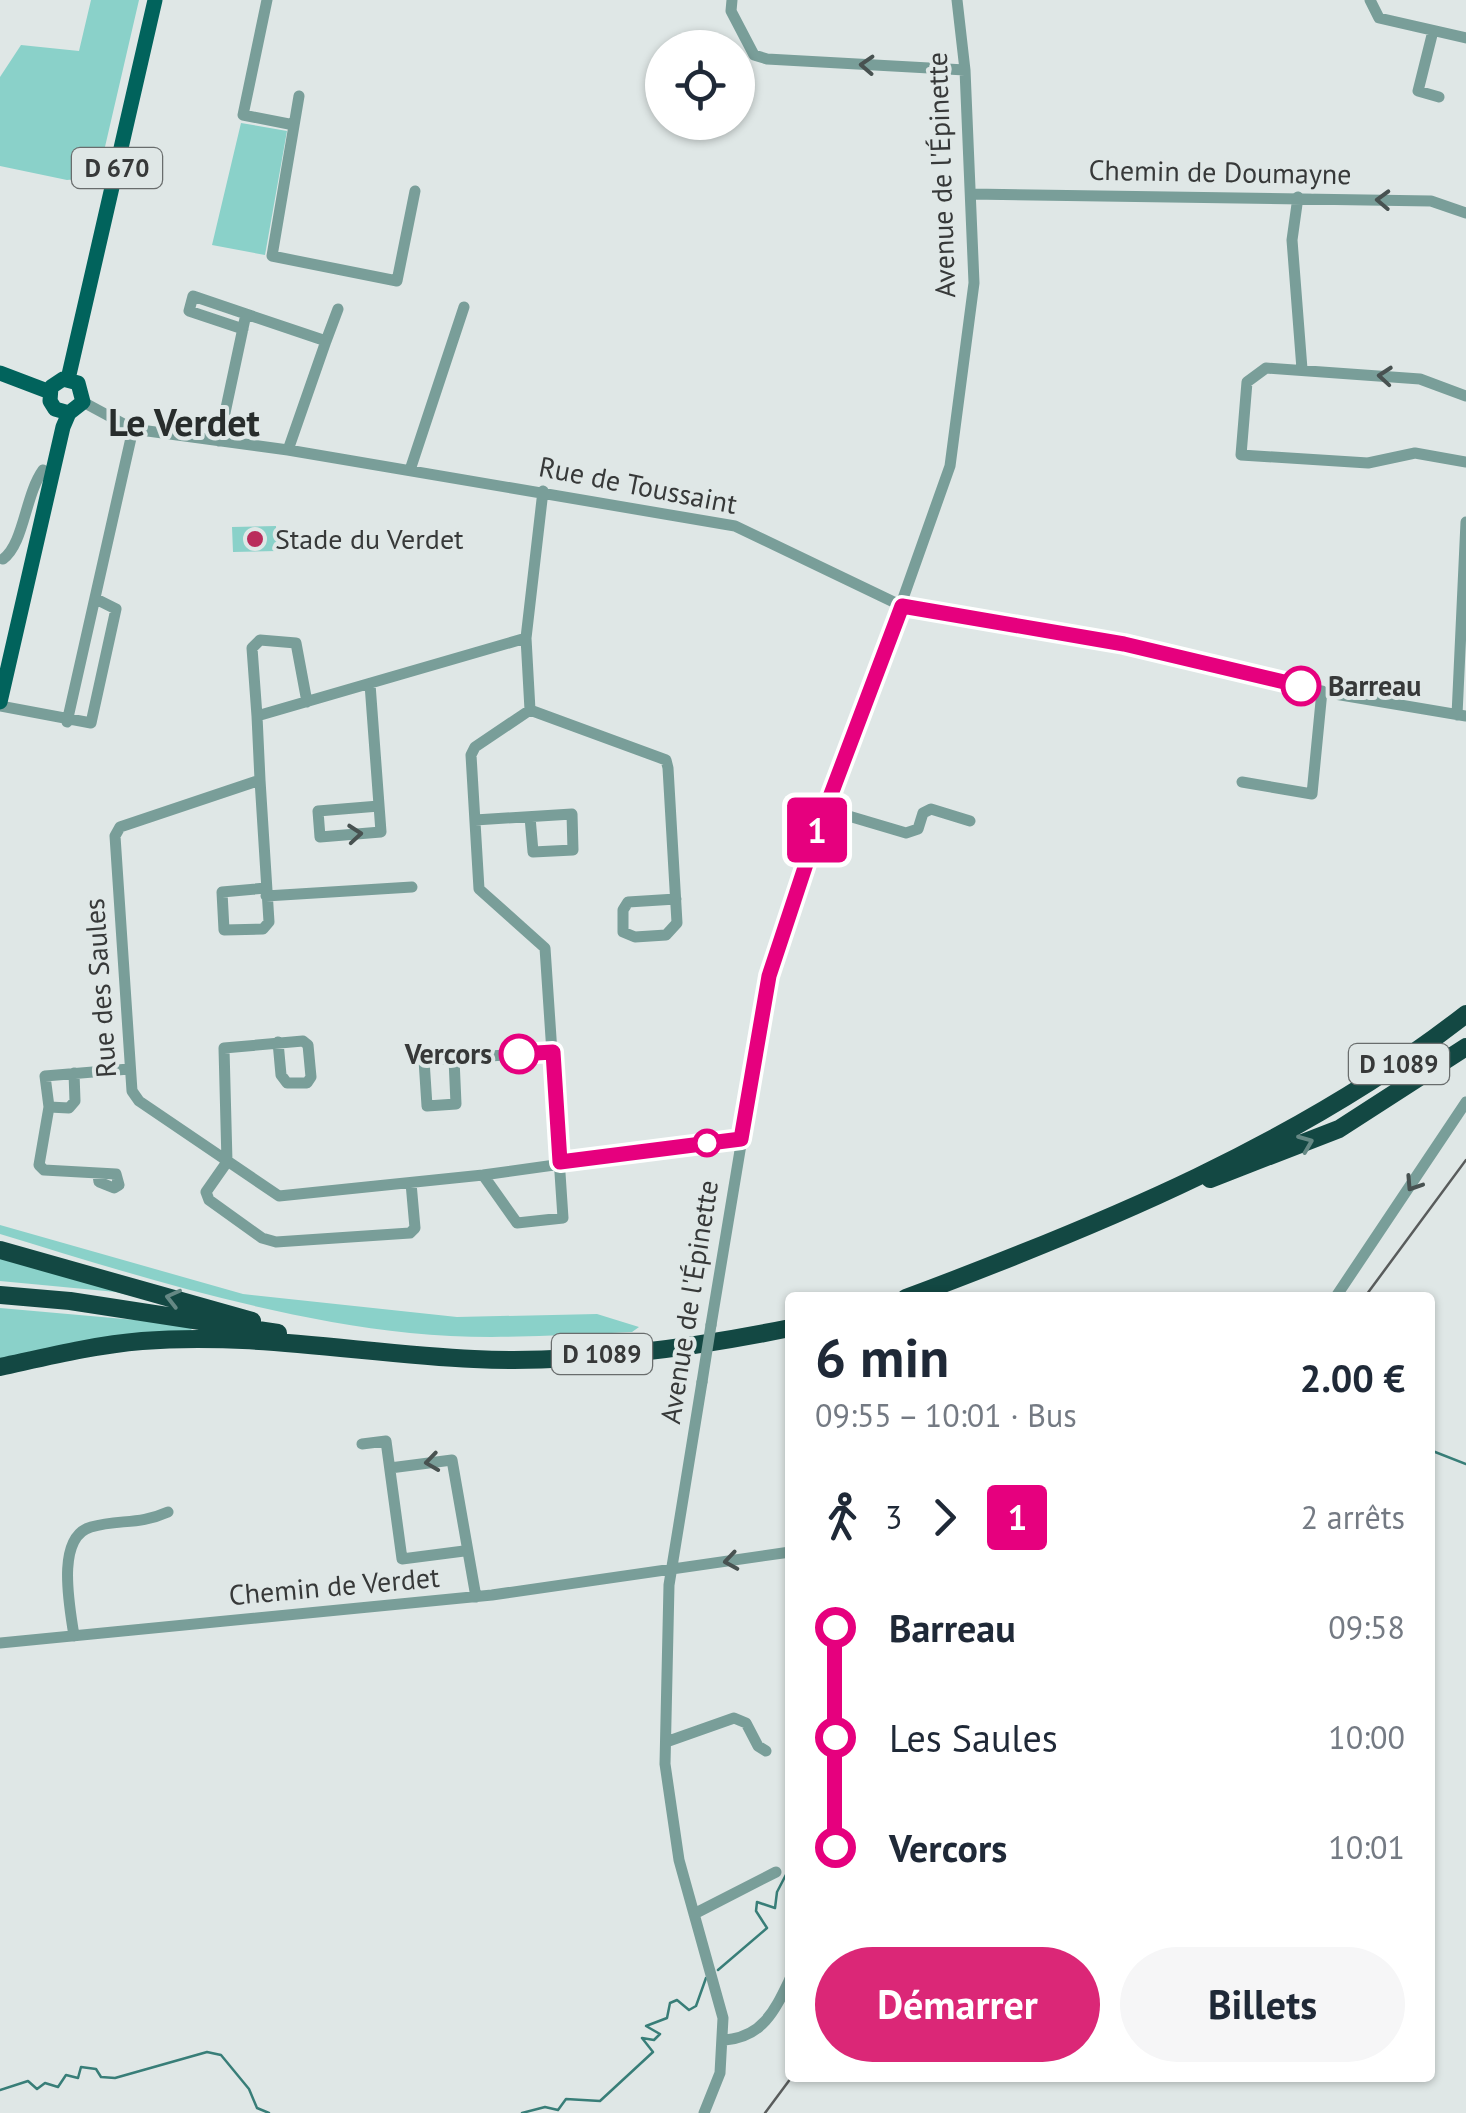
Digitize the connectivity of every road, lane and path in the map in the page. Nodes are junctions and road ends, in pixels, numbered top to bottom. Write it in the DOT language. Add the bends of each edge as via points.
graph roads {
  1 [pos="154,0"];
  2 [pos="266,0"];
  3 [pos="732,0"];
  4 [pos="957,0"];
  5 [pos="1370,0"];
  6 [pos="1433,31"];
  7 [pos="1466,38"];
  8 [pos="965,70"];
  9 [pos="299,96"];
  10 [pos="1439,97"];
  11 [pos="294,125"];
  12 [pos="415,191"];
  13 [pos="971,194"];
  14 [pos="1298,197"];
  15 [pos="1466,213"];
  16 [pos="464,307"];
  17 [pos="338,309"];
  18 [pos="246,314"];
  19 [pos="243,329"];
  20 [pos="326,341"];
  21 [pos="1302,369"];
  22 [pos="0,372"];
  23 [pos="68,379"];
  24 [pos="50,392"];
  25 [pos="1466,396"];
  26 [pos="82,402"];
  27 [pos="62,411"];
  28 [pos="133,428"];
  29 [pos="219,441"];
  30 [pos="288,450"];
  31 [pos="1466,462"];
  32 [pos="43,470"];
  33 [pos="410,470"];
  34 [pos="543,491"];
  35 [pos="1466,522"];
  36 [pos="3,559"];
  37 [pos="96,599"];
  38 [pos="902,606"];
  39 [pos="526,638"];
  40 [pos="0,659"];
  41 [pos="370,684"];
  42 [pos="1322,691"];
  43 [pos="306,702"];
  44 [pos="0,704"];
  45 [pos="530,710"];
  46 [pos="1461,715"];
  47 [pos="256,716"];
  48 [pos="67,722"];
  49 [pos="260,780"];
  50 [pos="1242,782"];
  51 [pos="379,806"];
  52 [pos="825,810"];
  53 [pos="530,817"];
  54 [pos="475,820"];
  55 [pos="970,821"];
  56 [pos="412,887"];
  57 [pos="266,892"];
  58 [pos="676,899"];
  59 [pos="1466,1014"];
  60 [pos="278,1042"];
  61 [pos="1466,1047"];
  62 [pos="553,1052"];
  63 [pos="454,1058"];
  64 [pos="129,1069"];
  65 [pos="74,1072"];
  66 [pos="1466,1102"];
  67 [pos="48,1108"];
  68 [pos="741,1139"];
  69 [pos="228,1162"];
  70 [pos="560,1162"];
  71 [pos="98,1175"];
  72 [pos="484,1175"];
  73 [pos="411,1183"];
  74 [pos="1143,1200"];
  75 [pos="6,1251"];
  76 [pos="921,1292"];
  77 [pos="1339,1292"];
  78 [pos="0,1296"];
  79 [pos="785,1329"];
  80 [pos="300,1336"];
  81 [pos="412,1353"];
  82 [pos="0,1367"];
  83 [pos="362,1444"];
  84 [pos="390,1468"];
  85 [pos="168,1512"];
  86 [pos="464,1551"];
  87 [pos="785,1553"];
  88 [pos="671,1570"];
  89 [pos="476,1597"];
  90 [pos="74,1636"];
  91 [pos="0,1643"];
  92 [pos="666,1742"];
  93 [pos="766,1751"];
  94 [pos="776,1872"];
  95 [pos="694,1914"];
  96 [pos="785,1988"];
  97 [pos="725,2040"];
  98 [pos="704,2113"];
  1 -- 23 [label="main road, D 670"];
  2 -- 11 [label="street" via="243,115"];
  8 -- 3 [label="street, one-way" via="767,59 754,54 731,11"];
  4 -- 8 [label="street, Avenue de l'Épinette"];
  5 -- 6 [label="street" via="1379,18"];
  6 -- 7 [label="street"];
  6 -- 10 [label="street" via="1418,91"];
  8 -- 13 [label="street, Avenue de l'Épinette"];
  9 -- 11 [label="street"];
  11 -- 12 [label="street" via="272,256 397,281"];
  13 -- 14 [label="street, Chemin de Doumayne"];
  13 -- 38 [label="street, Avenue de l'Épinette" via="974,283 950,466"];
  15 -- 14 [label="street, Chemin de Doumayne, one-way" via="1431,201"];
  14 -- 21 [label="street" via="1292,240"];
  16 -- 33 [label="street"];
  17 -- 20 [label="street"];
  18 -- 19 [label="street"];
  18 -- 19 [label="street" via="194,296 189,311"];
  18 -- 20 [label="street"];
  19 -- 29 [label="street"];
  20 -- 30 [label="street"];
  25 -- 21 [label="street, one-way" via="1420,379"];
  21 -- 31 [label="street" via="1266,368 1247,382 1241,454 1368,463 1414,453"];
  22 -- 24 [label="main road"];
  23 -- 24 [label="main road" via="58,380"];
  23 -- 26 [label="main road" via="81,387"];
  24 -- 27 [label="main road"];
  26 -- 27 [label="main road"];
  26 -- 28 [label="street, Rue de Toussaint"];
  27 -- 32 [label="main road"];
  27 -- 44 [label="main road"];
  28 -- 29 [label="street, Rue de Toussaint"];
  28 -- 37 [label="street"];
  29 -- 30 [label="street, Rue de Toussaint"];
  30 -- 33 [label="street, Rue de Toussaint"];
  32 -- 36 [label="street" via="29,491 13,550"];
  32 -- 40 [label="main road"];
  33 -- 34 [label="street, Rue de Toussaint"];
  34 -- 38 [label="street, Rue de Toussaint" via="736,526"];
  34 -- 39 [label="street"];
  35 -- 46 [label="street"];
  37 -- 48 [label="street"];
  37 -- 48 [label="street" via="116,610 91,723"];
  38 -- 42 [label="street, Rue de Toussaint" via="1124,644"];
  38 -- 52 [label="street, Avenue de l'Épinette"];
  39 -- 41 [label="street"];
  39 -- 45 [label="street"];
  41 -- 43 [label="street"];
  41 -- 51 [label="street"];
  42 -- 46 [label="street, Rue de Toussaint"];
  42 -- 50 [label="street" via="1312,794"];
  43 -- 47 [label="street"];
  43 -- 47 [label="street" via="296,642 260,640 252,648"];
  44 -- 48 [label="street"];
  45 -- 54 [label="street" via="474,747"];
  45 -- 58 [label="street" via="666,760"];
  47 -- 49 [label="street"];
  49 -- 57 [label="street"];
  49 -- 64 [label="street, Rue des Saules" via="128,821 116,836"];
  51 -- 51 [label="street, one-way" via="318,811 320,838 381,832"];
  52 -- 55 [label="street" via="906,834 931,809"];
  52 -- 68 [label="street, Avenue de l'Épinette" via="769,976"];
  53 -- 53 [label="street" via="533,852 573,850 572,814"];
  53 -- 54 [label="street"];
  54 -- 62 [label="street" via="479,890 545,948"];
  56 -- 57 [label="street"];
  57 -- 57 [label="street" via="267,927 224,930 222,892"];
  58 -- 58 [label="street" via="628,902 623,932 666,934 677,923"];
  59 -- 74 [label="highway, D 1089" via="1329,1110"];
  60 -- 69 [label="street" via="224,1048"];
  74 -- 61 [label="highway, D 1089, one-way" via="1339,1129"];
  62 -- 63 [label="street"];
  62 -- 70 [label="street"];
  63 -- 63 [label="street" via="424,1060 426,1106 456,1104"];
  64 -- 65 [label="street"];
  64 -- 69 [label="street, Rue des Saules" via="139,1101"];
  65 -- 67 [label="street" via="76,1100 69,1108"];
  65 -- 67 [label="street" via="44,1076"];
  66 -- 77 [label="street, one-way"];
  67 -- 71 [label="street" via="39,1165"];
  68 -- 70 [label="street, Rue des Saules"];
  68 -- 88 [label="street, Avenue de l'Épinette, bridge"];
  69 -- 73 [label="street, Rue des Saules" via="279,1196"];
  69 -- 73 [label="street" via="206,1192 208,1200 276,1242 410,1233"];
  70 -- 72 [label="street, Rue des Saules"];
  70 -- 72 [label="street" via="563,1218 517,1223"];
  72 -- 73 [label="street, Rue des Saules"];
  74 -- 76 [label="highway, D 1089"];
  80 -- 75 [label="highway, one-way"];
  78 -- 80 [label="highway, D 1089"];
  79 -- 81 [label="highway, D 1089" via="665,1350 546,1358"];
  80 -- 81 [label="highway, D 1089"];
  81 -- 82 [label="highway" via="173,1340"];
  83 -- 84 [label="street" via="386,1440"];
  86 -- 84 [label="street, one-way" via="452,1460"];
  84 -- 86 [label="street" via="402,1559"];
  85 -- 90 [label="street" via="143,1524 89,1527 77,1535 69,1562"];
  86 -- 89 [label="street"];
  87 -- 88 [label="street, Chemin de Verdet, one-way"];
  88 -- 89 [label="street, Chemin de Verdet"];
  88 -- 92 [label="street, Avenue de l'Épinette"];
  89 -- 90 [label="street, Chemin de Verdet"];
  90 -- 91 [label="street, Chemin de Verdet"];
  92 -- 93 [label="street" via="734,1718 746,1723"];
  92 -- 95 [label="street, Avenue de l'Épinette" via="674,1829"];
  94 -- 95 [label="street"];
  95 -- 97 [label="street, Avenue de l'Épinette"];
  96 -- 97 [label="street" via="758,2030"];
  97 -- 98 [label="street"];
}
